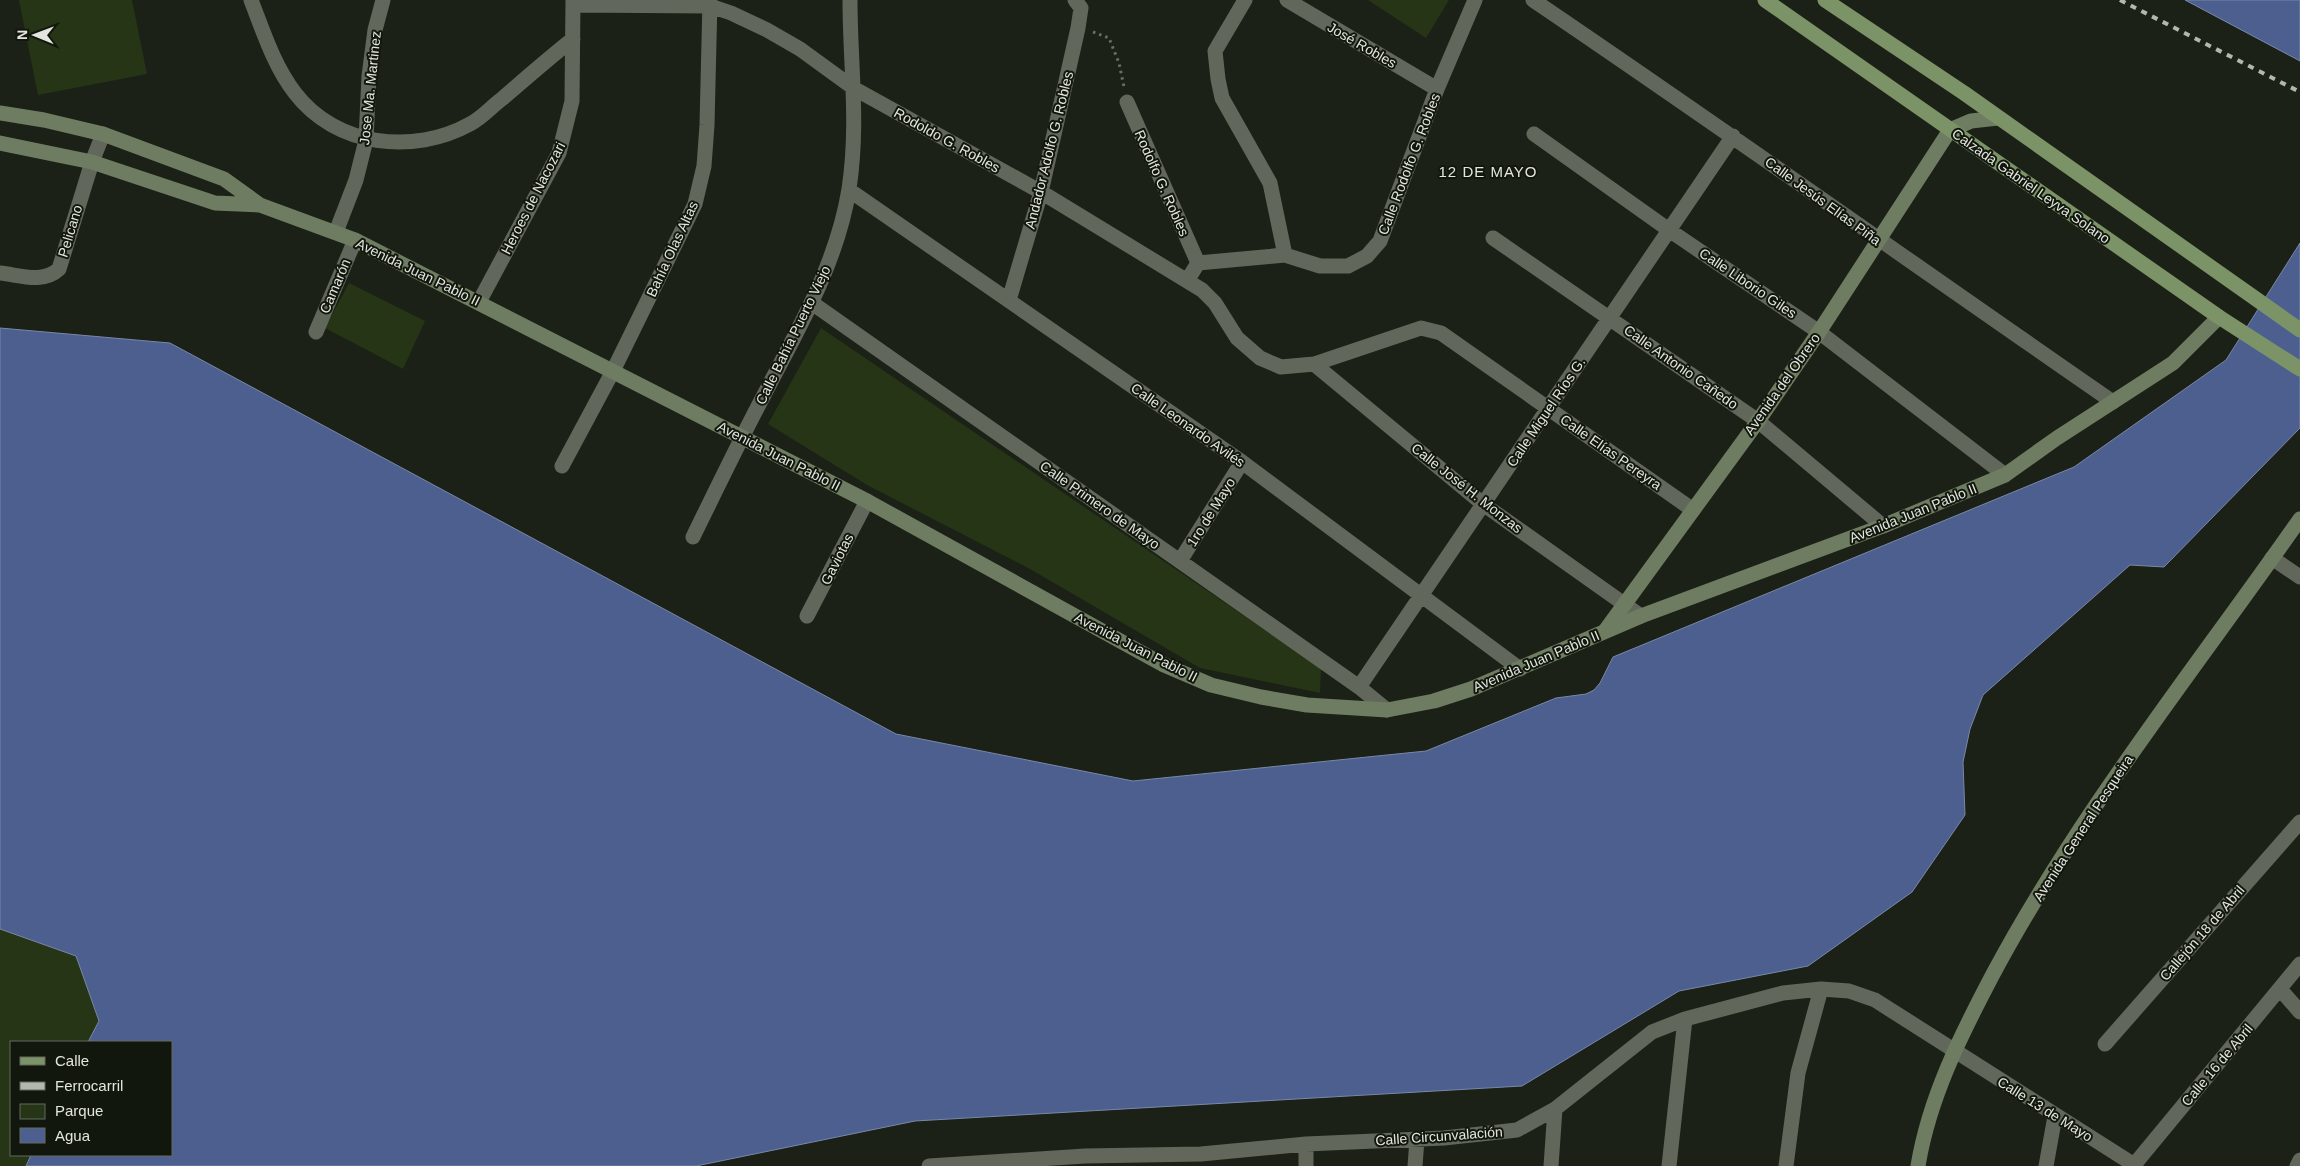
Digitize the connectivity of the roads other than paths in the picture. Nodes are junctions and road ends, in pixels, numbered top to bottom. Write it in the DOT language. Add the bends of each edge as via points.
graph roads {
  1 [pos="251,0"];
  2 [pos="383,0"];
  3 [pos="850,0"];
  4 [pos="1076,0"];
  5 [pos="1245,0"];
  6 [pos="1287,0"];
  7 [pos="1475,0"];
  8 [pos="1533,0"];
  9 [pos="1765,0"];
  10 [pos="1826,0"];
  11 [pos="573,2"];
  12 [pos="710,3"];
  13 [pos="1312,7"];
  14 [pos="573,39"];
  15 [pos="855,89"];
  16 [pos="1437,89"];
  17 [pos="1127,102"];
  18 [pos="0,113"];
  19 [pos="1998,118"];
  20 [pos="1950,130"];
  21 [pos="103,134"];
  22 [pos="1534,134"];
  23 [pos="1733,136"];
  24 [pos="366,140"];
  25 [pos="0,143"];
  26 [pos="92,162"];
  27 [pos="849,190"];
  28 [pos="1041,192"];
  29 [pos="260,206"];
  30 [pos="1669,230"];
  31 [pos="336,232"];
  32 [pos="1493,238"];
  33 [pos="355,240"];
  34 [pos="1879,240"];
  35 [pos="1285,254"];
  36 [pos="1198,263"];
  37 [pos="0,272"];
  38 [pos="1187,281"];
  39 [pos="1008,300"];
  40 [pos="479,302"];
  41 [pos="812,303"];
  42 [pos="2219,316"];
  43 [pos="1610,318"];
  44 [pos="2300,330"];
  45 [pos="316,332"];
  46 [pos="1819,332"];
  47 [pos="1314,364"];
  48 [pos="2300,369"];
  49 [pos="612,370"];
  50 [pos="2113,402"];
  51 [pos="1548,408"];
  52 [pos="1758,421"];
  53 [pos="741,438"];
  54 [pos="1242,462"];
  55 [pos="562,466"];
  56 [pos="2005,475"];
  57 [pos="867,501"];
  58 [pos="1483,504"];
  59 [pos="1693,510"];
  60 [pos="2300,519"];
  61 [pos="1883,526"];
  62 [pos="693,538"];
  63 [pos="2272,558"];
  64 [pos="1180,561"];
  65 [pos="2300,577"];
  66 [pos="1420,594"];
  67 [pos="1624,604"];
  68 [pos="807,616"];
  69 [pos="1641,616"];
  70 [pos="1605,632"];
  71 [pos="1520,670"];
  72 [pos="1359,687"];
  73 [pos="1387,710"];
  74 [pos="2300,822"];
  75 [pos="2300,964"];
  76 [pos="2280,989"];
  77 [pos="1821,990"];
  78 [pos="2300,1012"];
  79 [pos="1685,1018"];
  80 [pos="2105,1044"];
  81 [pos="1954,1052"];
  82 [pos="1555,1109"];
  83 [pos="2055,1116"];
  84 [pos="1417,1140"];
  85 [pos="1306,1144"];
  86 [pos="1201,1160"];
  87 [pos="2300,1160"];
  88 [pos="1085,1161"];
  89 [pos="950,1165"];
  90 [pos="2135,1165"];
  91 [pos="929,1166"];
  92 [pos="1306,1166"];
  93 [pos="1415,1166"];
  94 [pos="1551,1166"];
  95 [pos="1669,1166"];
  96 [pos="1786,1166"];
  97 [pos="1918,1166"];
  98 [pos="2046,1166"];
  99 [pos="2296,1166"];
  1 -- 24 [label="street" via="270,48 295,93 318,115"];
  2 -- 24 [label="street, Jose Ma. Martinez" via="369,76"];
  3 -- 15 [label="street, Calle Bahía Puerto Viejo"];
  4 -- 28 [label="street, Andador Adolfo G. Robles" via="1081,8 1078,28"];
  5 -- 35 [label="street" via="1215,51 1218,79 1222,98 1270,184"];
  6 -- 13 [label="street, José Robles"];
  7 -- 16 [label="street, Calle Rodolfo G. Robles"];
  8 -- 23 [label="street, Calle Jesús Elías Piña"];
  9 -- 20 [label="main road, Calzada Gabriel Leyva Solano"];
  10 -- 19 [label="main road"];
  11 -- 12 [label="street, Rodoldo G. Robles"];
  11 -- 14 [label="street, Heroes de Nacozari"];
  12 -- 15 [label="street, Rodoldo G. Robles" via="768,30"];
  12 -- 49 [label="street, Bahía Olas Altas" via="707,126 704,166 695,204"];
  13 -- 16 [label="street, José Robles"];
  14 -- 24 [label="street" via="472,123 446,136 407,144"];
  14 -- 40 [label="street, Heroes de Nacozari" via="572,101 558,153"];
  15 -- 27 [label="street, Calle Bahía Puerto Viejo"];
  15 -- 28 [label="street, Rodoldo G. Robles"];
  16 -- 35 [label="street, Calle Rodolfo G. Robles" via="1380,241 1367,256 1348,266 1320,266"];
  17 -- 36 [label="street, Rodolfo G. Robles"];
  18 -- 21 [label="main road, Avenida Juan Pablo II"];
  19 -- 20 [label="main road" via="1971,121"];
  19 -- 44 [label="main road"];
  20 -- 34 [label="main road, Avenida del Obrero"];
  20 -- 42 [label="main road, Calzada Gabriel Leyva Solano"];
  21 -- 26 [label="street, Pelicano"];
  21 -- 29 [label="main road, Avenida Juan Pablo II" via="224,179"];
  22 -- 30 [label="street, Calle Liborio Giles"];
  23 -- 30 [label="street, Calle Miguel Ríos G."];
  23 -- 34 [label="street, Calle Jesús Elías Piña"];
  24 -- 31 [label="street, Jose Ma. Martinez" via="356,180"];
  25 -- 26 [label="main road, Avenida Juan Pablo II"];
  26 -- 29 [label="main road, Avenida Juan Pablo II" via="215,202"];
  26 -- 37 [label="street, Pelicano" via="59,270 44,278"];
  27 -- 39 [label="street, Calle Leonardo Avilés"];
  27 -- 41 [label="street, Calle Bahía Puerto Viejo" via="829,263"];
  28 -- 38 [label="street, Rodoldo G. Robles"];
  28 -- 39 [label="street, Andador Adolfo G. Robles"];
  29 -- 31 [label="main road, Avenida Juan Pablo II"];
  30 -- 43 [label="street, Calle Miguel Ríos G."];
  30 -- 46 [label="street, Calle Liborio Giles"];
  31 -- 33 [label="main road, Avenida Juan Pablo II"];
  32 -- 43 [label="street, Calle Antonio Cañedo"];
  33 -- 40 [label="main road, Avenida Juan Pablo II"];
  33 -- 45 [label="street, Camarón"];
  34 -- 46 [label="main road, Avenida del Obrero"];
  34 -- 50 [label="street, Calle Jesús Elías Piña"];
  35 -- 36 [label="street, Calle Rodolfo G. Robles"];
  36 -- 38 [label="street"];
  38 -- 47 [label="street, Rodoldo G. Robles" via="1215,303 1237,338 1260,358 1281,367"];
  39 -- 54 [label="street, Calle Leonardo Avilés"];
  40 -- 49 [label="main road, Avenida Juan Pablo II"];
  41 -- 53 [label="street, Calle Bahía Puerto Viejo"];
  41 -- 64 [label="street, Calle Primero de Mayo"];
  42 -- 48 [label="main road, Calzada Gabriel Leyva Solano"];
  42 -- 50 [label="main road, Avenida Juan Pablo II" via="2173,363"];
  43 -- 51 [label="street, Calle Miguel Ríos G."];
  43 -- 52 [label="street, Calle Antonio Cañedo"];
  46 -- 52 [label="main road, Avenida del Obrero"];
  46 -- 56 [label="street, Calle Liborio Giles"];
  47 -- 51 [label="street, Calle Elías Pereyra" via="1421,328 1431,329 1442,333"];
  47 -- 58 [label="street, Calle José H. Monzas"];
  49 -- 53 [label="main road, Avenida Juan Pablo II"];
  49 -- 55 [label="street, Bahía Olas Altas"];
  50 -- 56 [label="main road, Avenida Juan Pablo II"];
  51 -- 58 [label="street, Calle Miguel Ríos G."];
  51 -- 59 [label="street, Calle Elías Pereyra"];
  52 -- 59 [label="main road, Avenida del Obrero"];
  52 -- 61 [label="street, Calle Antonio Cañedo"];
  53 -- 57 [label="main road, Avenida Juan Pablo II"];
  53 -- 62 [label="street, Calle Bahía Puerto Viejo"];
  54 -- 64 [label="street, 1ro de Mayo"];
  54 -- 66 [label="street, Calle Leonardo Avilés"];
  56 -- 61 [label="main road, Avenida Juan Pablo II"];
  57 -- 68 [label="street, Gaviotas"];
  57 -- 73 [label="main road, Avenida Juan Pablo II" via="1162,664 1211,685 1261,698 1307,705"];
  58 -- 66 [label="street, Calle Miguel Ríos G."];
  58 -- 67 [label="street, Calle José H. Monzas"];
  59 -- 67 [label="main road, Avenida del Obrero"];
  60 -- 63 [label="main road, Avenida General Pesqueira"];
  61 -- 69 [label="main road, Avenida Juan Pablo II"];
  63 -- 65 [label="street"];
  63 -- 81 [label="main road, Avenida General Pesqueira" via="2060,858 2012,939"];
  64 -- 72 [label="street, Calle Primero de Mayo"];
  66 -- 71 [label="street, Calle Leonardo Avilés"];
  66 -- 72 [label="street, Calle Miguel Ríos G."];
  67 -- 69 [label="street, Calle José H. Monzas"];
  67 -- 70 [label="main road, Avenida del Obrero"];
  69 -- 70 [label="main road, Avenida Juan Pablo II"];
  70 -- 71 [label="main road, Avenida Juan Pablo II"];
  71 -- 73 [label="main road, Avenida Juan Pablo II" via="1434,701"];
  72 -- 73 [label="street, Calle Primero de Mayo"];
  74 -- 80 [label="street, Callejón 18 de Abril"];
  75 -- 76 [label="street, Calle 16 de Abril"];
  76 -- 78 [label="street"];
  76 -- 90 [label="street, Calle 16 de Abril"];
  77 -- 79 [label="street, Calle Circunvalación" via="1783,993"];
  77 -- 81 [label="street, Calle Circunvalación" via="1850,991 1875,1000"];
  77 -- 96 [label="street" via="1798,1072"];
  79 -- 82 [label="street, Calle Circunvalación" via="1652,1032"];
  79 -- 95 [label="street"];
  81 -- 83 [label="street, Calle 13 de Mayo"];
  81 -- 97 [label="main road, Avenida General Pesqueira" via="1930,1112"];
  82 -- 84 [label="street, Calle Circunvalación" via="1517,1130"];
  82 -- 94 [label="street"];
  83 -- 90 [label="street, Calle 13 de Mayo"];
  83 -- 98 [label="street"];
  84 -- 85 [label="street, Calle Circunvalación"];
  84 -- 93 [label="street"];
  85 -- 86 [label="street, Calle Circunvalación"];
  85 -- 92 [label="street"];
  86 -- 88 [label="street, Calle Circunvalación"];
  87 -- 99 [label="street"];
  88 -- 89 [label="street, Calle Circunvalación"];
  89 -- 91 [label="street, Calle Circunvalación"];
}
